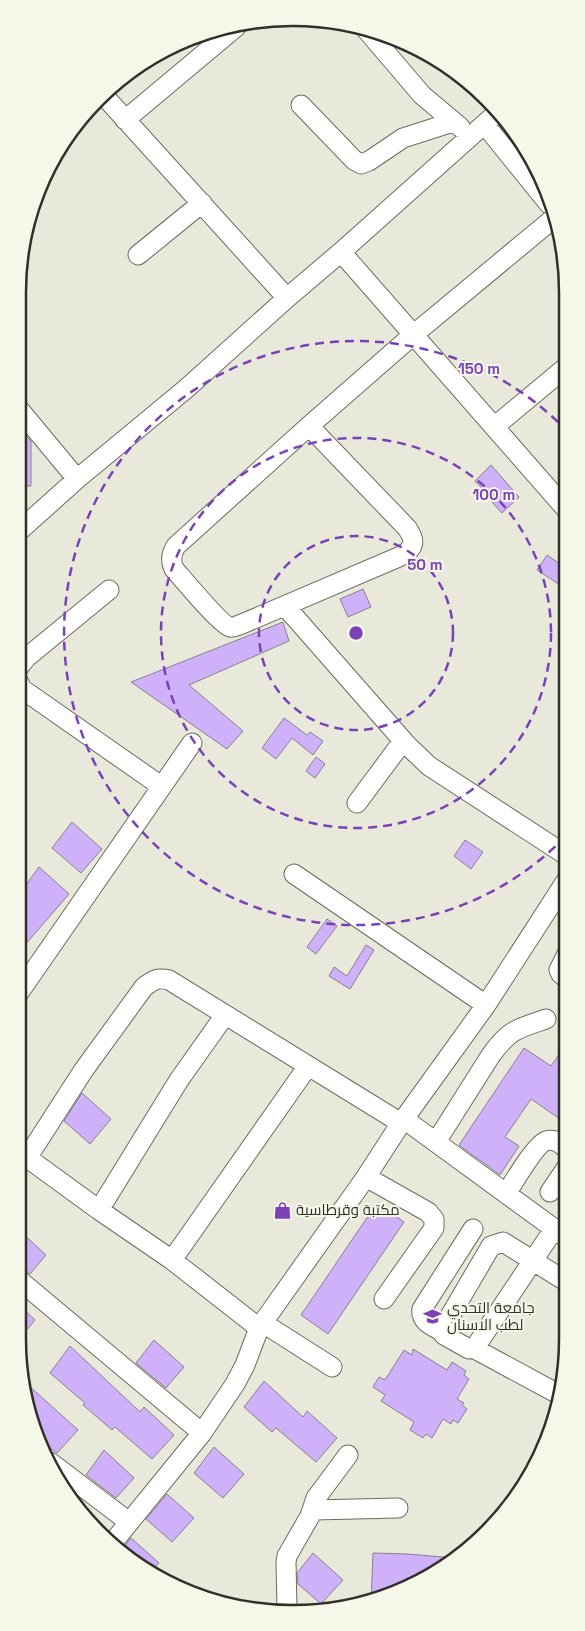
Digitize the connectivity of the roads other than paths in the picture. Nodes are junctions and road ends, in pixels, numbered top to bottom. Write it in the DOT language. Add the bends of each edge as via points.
graph roads {
  1 [pos="227,34"];
  2 [pos="374,39"];
  3 [pos="108,100"];
  4 [pos="301,104"];
  5 [pos="493,117"];
  6 [pos="125,120"];
  7 [pos="453,122"];
  8 [pos="478,131"];
  9 [pos="539,194"];
  10 [pos="202,203"];
  11 [pos="549,222"];
  12 [pos="341,252"];
  13 [pos="138,255"];
  14 [pos="287,298"];
  15 [pos="413,335"];
  16 [pos="559,373"];
  17 [pos="26,418"];
  18 [pos="309,426"];
  19 [pos="494,427"];
  20 [pos="77,479"];
  21 [pos="559,501"];
  22 [pos="26,525"];
  23 [pos="109,590"];
  24 [pos="285,606"];
  25 [pos="26,658"];
  26 [pos="26,692"];
  27 [pos="403,741"];
  28 [pos="192,743"];
  29 [pos="161,786"];
  30 [pos="357,803"];
  31 [pos="559,850"];
  32 [pos="294,874"];
  33 [pos="559,892"];
  34 [pos="26,982"];
  35 [pos="486,1005"];
  36 [pos="225,1015"];
  37 [pos="546,1019"];
  38 [pos="308,1066"];
  39 [pos="402,1121"];
  40 [pos="436,1142"];
  41 [pos="559,1142"];
  42 [pos="26,1149"];
  43 [pos="26,1157"];
  44 [pos="366,1177"];
  45 [pos="559,1179"];
  46 [pos="550,1192"];
  47 [pos="506,1194"];
  48 [pos="99,1210"];
  49 [pos="473,1229"];
  50 [pos="559,1230"];
  51 [pos="559,1237"];
  52 [pos="172,1260"];
  53 [pos="533,1261"];
  54 [pos="559,1277"];
  55 [pos="26,1286"];
  56 [pos="384,1299"];
  57 [pos="261,1325"];
  58 [pos="443,1332"];
  59 [pos="473,1348"];
  60 [pos="332,1367"];
  61 [pos="554,1392"];
  62 [pos="202,1433"];
  63 [pos="348,1455"];
  64 [pos="61,1471"];
  65 [pos="398,1508"];
  66 [pos="313,1510"];
  67 [pos="129,1522"];
  68 [pos="116,1538"];
  69 [pos="287,1605"];
  1 -- 6 [label="street"];
  2 -- 7 [label="street" via="422,95"];
  3 -- 6 [label="street"];
  4 -- 7 [label="street" via="361,164 403,138"];
  5 -- 8 [label="street"];
  6 -- 10 [label="street"];
  7 -- 8 [label="street"];
  8 -- 9 [label="street"];
  8 -- 12 [label="street"];
  10 -- 13 [label="street"];
  10 -- 14 [label="street"];
  11 -- 15 [label="street"];
  12 -- 14 [label="street"];
  12 -- 15 [label="street"];
  14 -- 20 [label="street" via="187,388"];
  15 -- 18 [label="street"];
  15 -- 19 [label="street"];
  16 -- 19 [label="street"];
  17 -- 20 [label="street"];
  18 -- 24 [label="street" via="406,528 413,542 409,552 401,556"];
  18 -- 24 [label="street" via="176,546 171,557 174,569 230,627"];
  19 -- 21 [label="street"];
  20 -- 22 [label="street"];
  23 -- 25 [label="street"];
  24 -- 27 [label="street"];
  26 -- 29 [label="street"];
  27 -- 30 [label="street"];
  27 -- 31 [label="street" via="429,766"];
  28 -- 29 [label="street"];
  29 -- 34 [label="street"];
  32 -- 35 [label="street"];
  33 -- 35 [label="street"];
  35 -- 39 [label="street"];
  36 -- 38 [label="street"];
  36 -- 42 [label="street" via="169,980 152,981 144,987"];
  36 -- 48 [label="street" via="179,1080"];
  37 -- 40 [label="street" via="512,1031 501,1041"];
  38 -- 39 [label="street"];
  38 -- 52 [label="street"];
  39 -- 40 [label="street"];
  39 -- 44 [label="street"];
  40 -- 47 [label="street"];
  41 -- 47 [label="street" via="546,1140 538,1146"];
  43 -- 48 [label="street"];
  44 -- 56 [label="street" via="428,1212 434,1219 434,1228"];
  44 -- 57 [label="street"];
  45 -- 46 [label="street"];
  47 -- 50 [label="street"];
  48 -- 52 [label="street"];
  49 -- 58 [label="street" via="422,1309 424,1320"];
  51 -- 53 [label="street"];
  52 -- 57 [label="street"];
  53 -- 54 [label="street"];
  53 -- 58 [label="street" via="503,1242 491,1246"];
  53 -- 59 [label="street"];
  55 -- 62 [label="street"];
  57 -- 60 [label="street"];
  57 -- 62 [label="street" via="240,1377"];
  58 -- 59 [label="street" via="468,1349"];
  59 -- 61 [label="street"];
  62 -- 67 [label="street"];
  63 -- 66 [label="street" via="319,1494"];
  64 -- 67 [label="street"];
  65 -- 66 [label="street"];
  66 -- 69 [label="street" via="287,1556"];
  67 -- 68 [label="street"];
}
